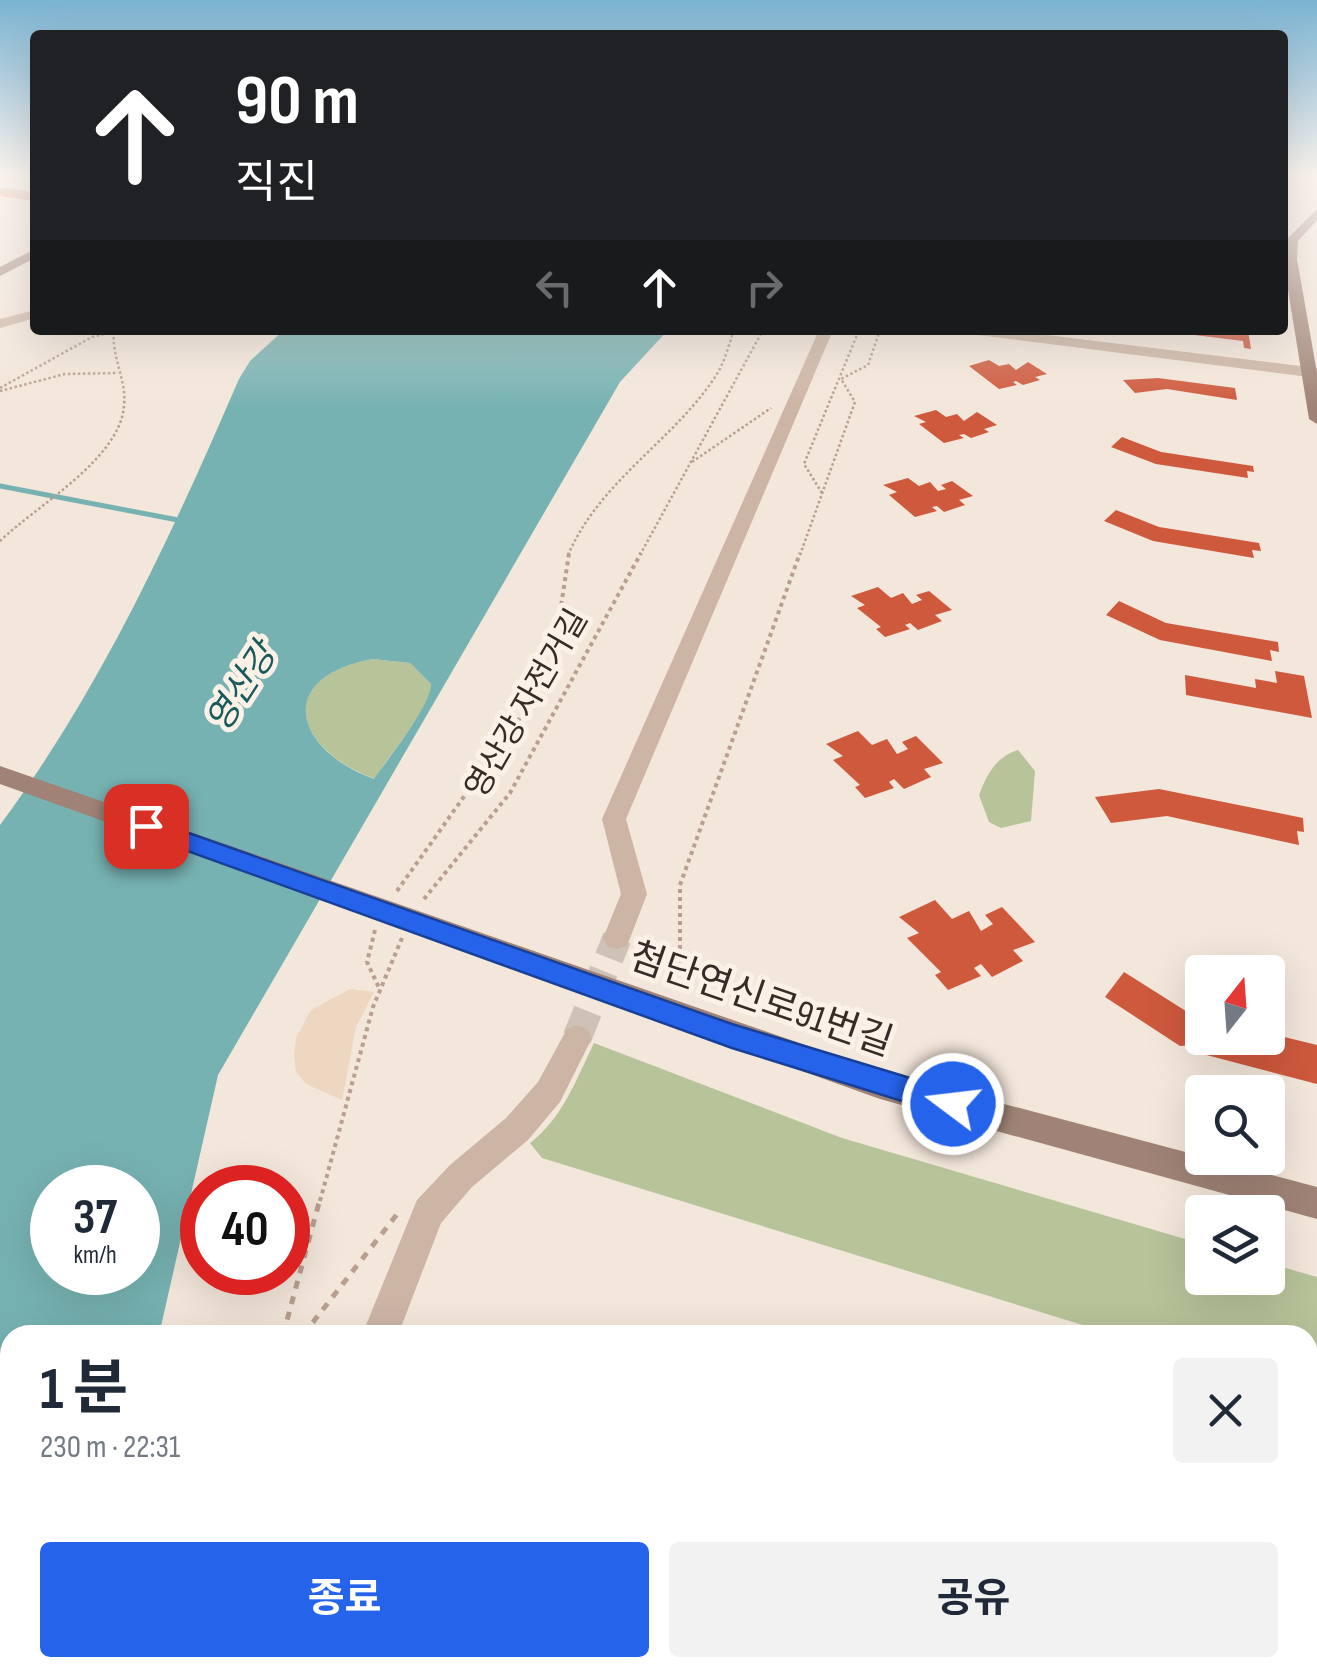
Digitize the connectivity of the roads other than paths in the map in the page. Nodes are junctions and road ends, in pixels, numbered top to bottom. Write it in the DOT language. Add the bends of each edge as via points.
graph roads {
  1 [pos="1291,251"];
  2 [pos="30,256"];
  3 [pos="0,272"];
  4 [pos="30,315"];
  5 [pos="0,324"];
  6 [pos="824,335"];
  7 [pos="1011,335"];
  8 [pos="1312,372"];
  9 [pos="1317,419"];
  10 [pos="0,774"];
  11 [pos="618,938"];
  12 [pos="578,1038"];
  13 [pos="1317,1203"];
  14 [pos="384,1325"];
  1 -- 8 [label="street"];
  2 -- 3 [label="street"];
  4 -- 5 [label="street"];
  6 -- 11 [label="street" via="614,818 634,894"];
  7 -- 8 [label="street"];
  8 -- 9 [label="street"];
  10 -- 13 [label="street, 첨단연신로91번길" via="880,1085"];
  12 -- 14 [label="street" via="549,1092 517,1130 429,1212"];
}
